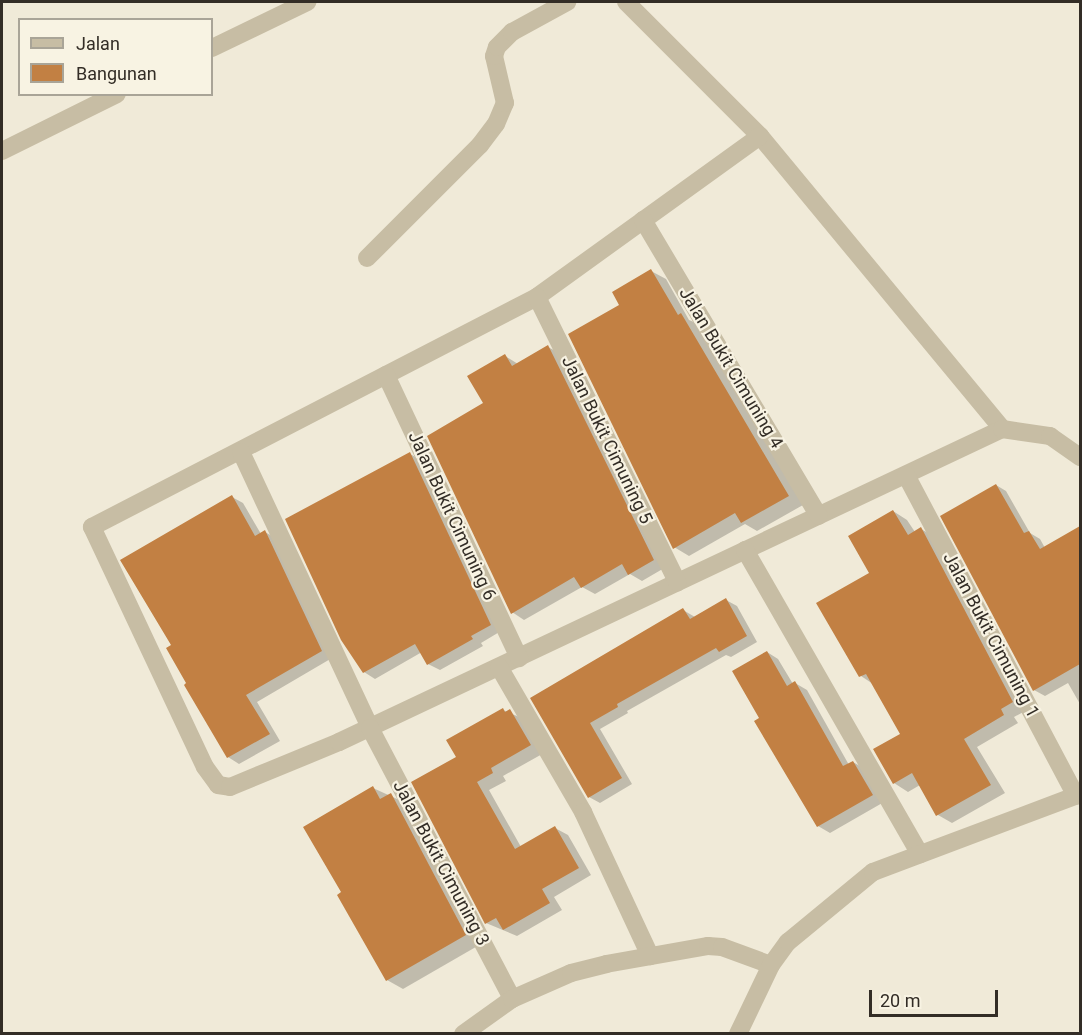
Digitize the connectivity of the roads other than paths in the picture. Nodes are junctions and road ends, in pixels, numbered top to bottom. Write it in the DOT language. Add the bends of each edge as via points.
graph roads {
  1 [pos="307,2"];
  2 [pos="567,2"];
  3 [pos="626,2"];
  4 [pos="213,48"];
  5 [pos="113,96"];
  6 [pos="760,136"];
  7 [pos="2,151"];
  8 [pos="643,220"];
  9 [pos="367,258"];
  10 [pos="537,297"];
  11 [pos="386,375"];
  12 [pos="1002,429"];
  13 [pos="241,452"];
  14 [pos="1080,457"];
  15 [pos="906,475"];
  16 [pos="819,516"];
  17 [pos="745,550"];
  18 [pos="677,582"];
  19 [pos="519,658"];
  20 [pos="499,667"];
  21 [pos="370,728"];
  22 [pos="1078,795"];
  23 [pos="920,854"];
  24 [pos="650,956"];
  25 [pos="771,965"];
  26 [pos="512,999"];
  27 [pos="463,1034"];
  28 [pos="738,1034"];
  1 -- 4 [label="street"];
  2 -- 9 [label="street" via="512,32 497,47 494,56 505,103 496,123 480,146"];
  3 -- 6 [label="street"];
  5 -- 7 [label="street"];
  6 -- 8 [label="street"];
  6 -- 12 [label="street"];
  8 -- 10 [label="street"];
  8 -- 16 [label="street, Jalan Bukit Cimuning 4"];
  10 -- 11 [label="street"];
  10 -- 18 [label="street, Jalan Bukit Cimuning 5"];
  11 -- 13 [label="street"];
  11 -- 19 [label="street, Jalan Bukit Cimuning 6"];
  12 -- 14 [label="street" via="1050,436"];
  12 -- 15 [label="street"];
  13 -- 21 [label="street, Jalan Bukit Cimuning 3"];
  13 -- 21 [label="street" via="92,527 97,538 205,768 218,785 230,787"];
  15 -- 16 [label="street"];
  15 -- 22 [label="street, Jalan Bukit Cimuning 1"];
  16 -- 17 [label="street"];
  17 -- 18 [label="street"];
  17 -- 23 [label="street"];
  18 -- 19 [label="street"];
  19 -- 20 [label="street"];
  20 -- 21 [label="street"];
  20 -- 24 [label="street" via="583,812"];
  21 -- 26 [label="street, Jalan Bukit Cimuning 3"];
  22 -- 23 [label="street"];
  23 -- 25 [label="street" via="873,872 788,942"];
  24 -- 25 [label="street" via="722,947"];
  24 -- 26 [label="street" via="571,973"];
  25 -- 28 [label="street"];
  26 -- 27 [label="street"];
}
